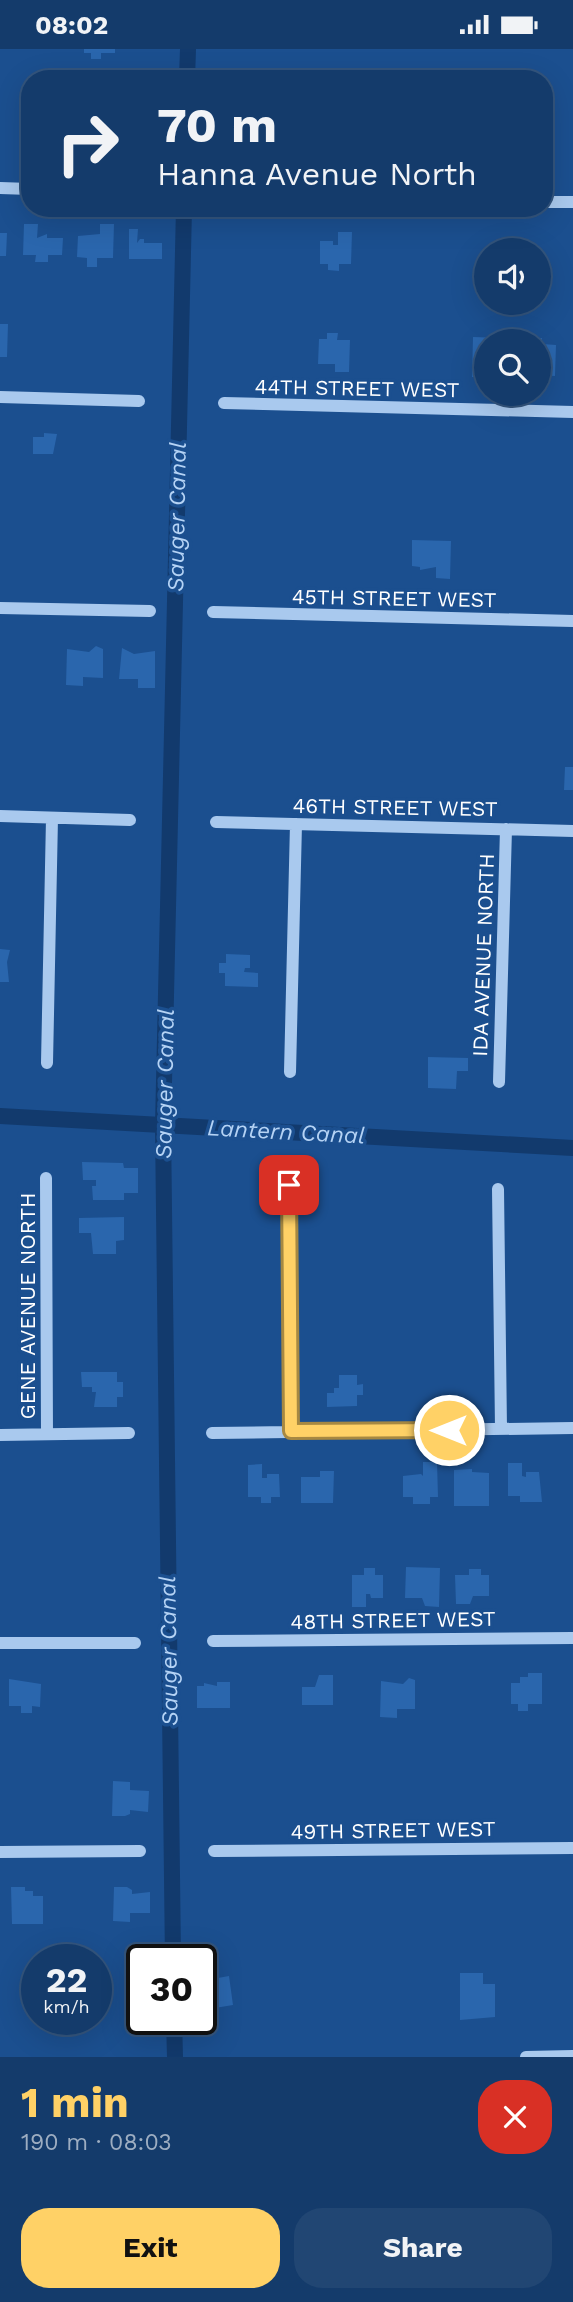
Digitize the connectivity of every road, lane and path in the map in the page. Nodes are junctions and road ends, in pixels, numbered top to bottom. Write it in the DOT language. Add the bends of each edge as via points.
graph roads {
  1 [pos="0,188"];
  2 [pos="21,189"];
  3 [pos="553,202"];
  4 [pos="573,202"];
  5 [pos="0,397"];
  6 [pos="139,401"];
  7 [pos="224,404"];
  8 [pos="573,412"];
  9 [pos="0,608"];
  10 [pos="150,611"];
  11 [pos="213,612"];
  12 [pos="573,621"];
  13 [pos="0,816"];
  14 [pos="52,818"];
  15 [pos="130,820"];
  16 [pos="216,822"];
  17 [pos="296,824"];
  18 [pos="506,829"];
  19 [pos="573,831"];
  20 [pos="47,1063"];
  21 [pos="290,1072"];
  22 [pos="499,1082"];
  23 [pos="46,1178"];
  24 [pos="289,1185"];
  25 [pos="498,1189"];
  26 [pos="573,1428"];
  27 [pos="501,1429"];
  28 [pos="291,1431"];
  29 [pos="129,1433"];
  30 [pos="212,1433"];
  31 [pos="47,1434"];
  32 [pos="0,1435"];
  33 [pos="573,1638"];
  34 [pos="213,1641"];
  35 [pos="0,1643"];
  36 [pos="135,1643"];
  37 [pos="573,1848"];
  38 [pos="140,1851"];
  39 [pos="214,1851"];
  40 [pos="0,1852"];
  41 [pos="573,2056"];
  42 [pos="526,2057"];
  1 -- 2 [label="street"];
  3 -- 4 [label="street"];
  5 -- 6 [label="street"];
  7 -- 8 [label="street, 44TH STREET WEST"];
  9 -- 10 [label="street"];
  11 -- 12 [label="street, 45TH STREET WEST"];
  13 -- 14 [label="street"];
  14 -- 15 [label="street"];
  14 -- 20 [label="street"];
  16 -- 17 [label="street, 46TH STREET WEST"];
  17 -- 18 [label="street, 46TH STREET WEST"];
  17 -- 21 [label="street"];
  18 -- 19 [label="street, 46TH STREET WEST"];
  18 -- 22 [label="street, IDA AVENUE NORTH"];
  23 -- 31 [label="street, GENE AVENUE NORTH"];
  24 -- 28 [label="street"];
  25 -- 27 [label="street"];
  26 -- 27 [label="street"];
  27 -- 28 [label="street"];
  28 -- 30 [label="street"];
  29 -- 31 [label="street"];
  31 -- 32 [label="street"];
  33 -- 34 [label="street, 48TH STREET WEST"];
  35 -- 36 [label="street"];
  37 -- 39 [label="street, 49TH STREET WEST"];
  38 -- 40 [label="street"];
  41 -- 42 [label="street"];
}
